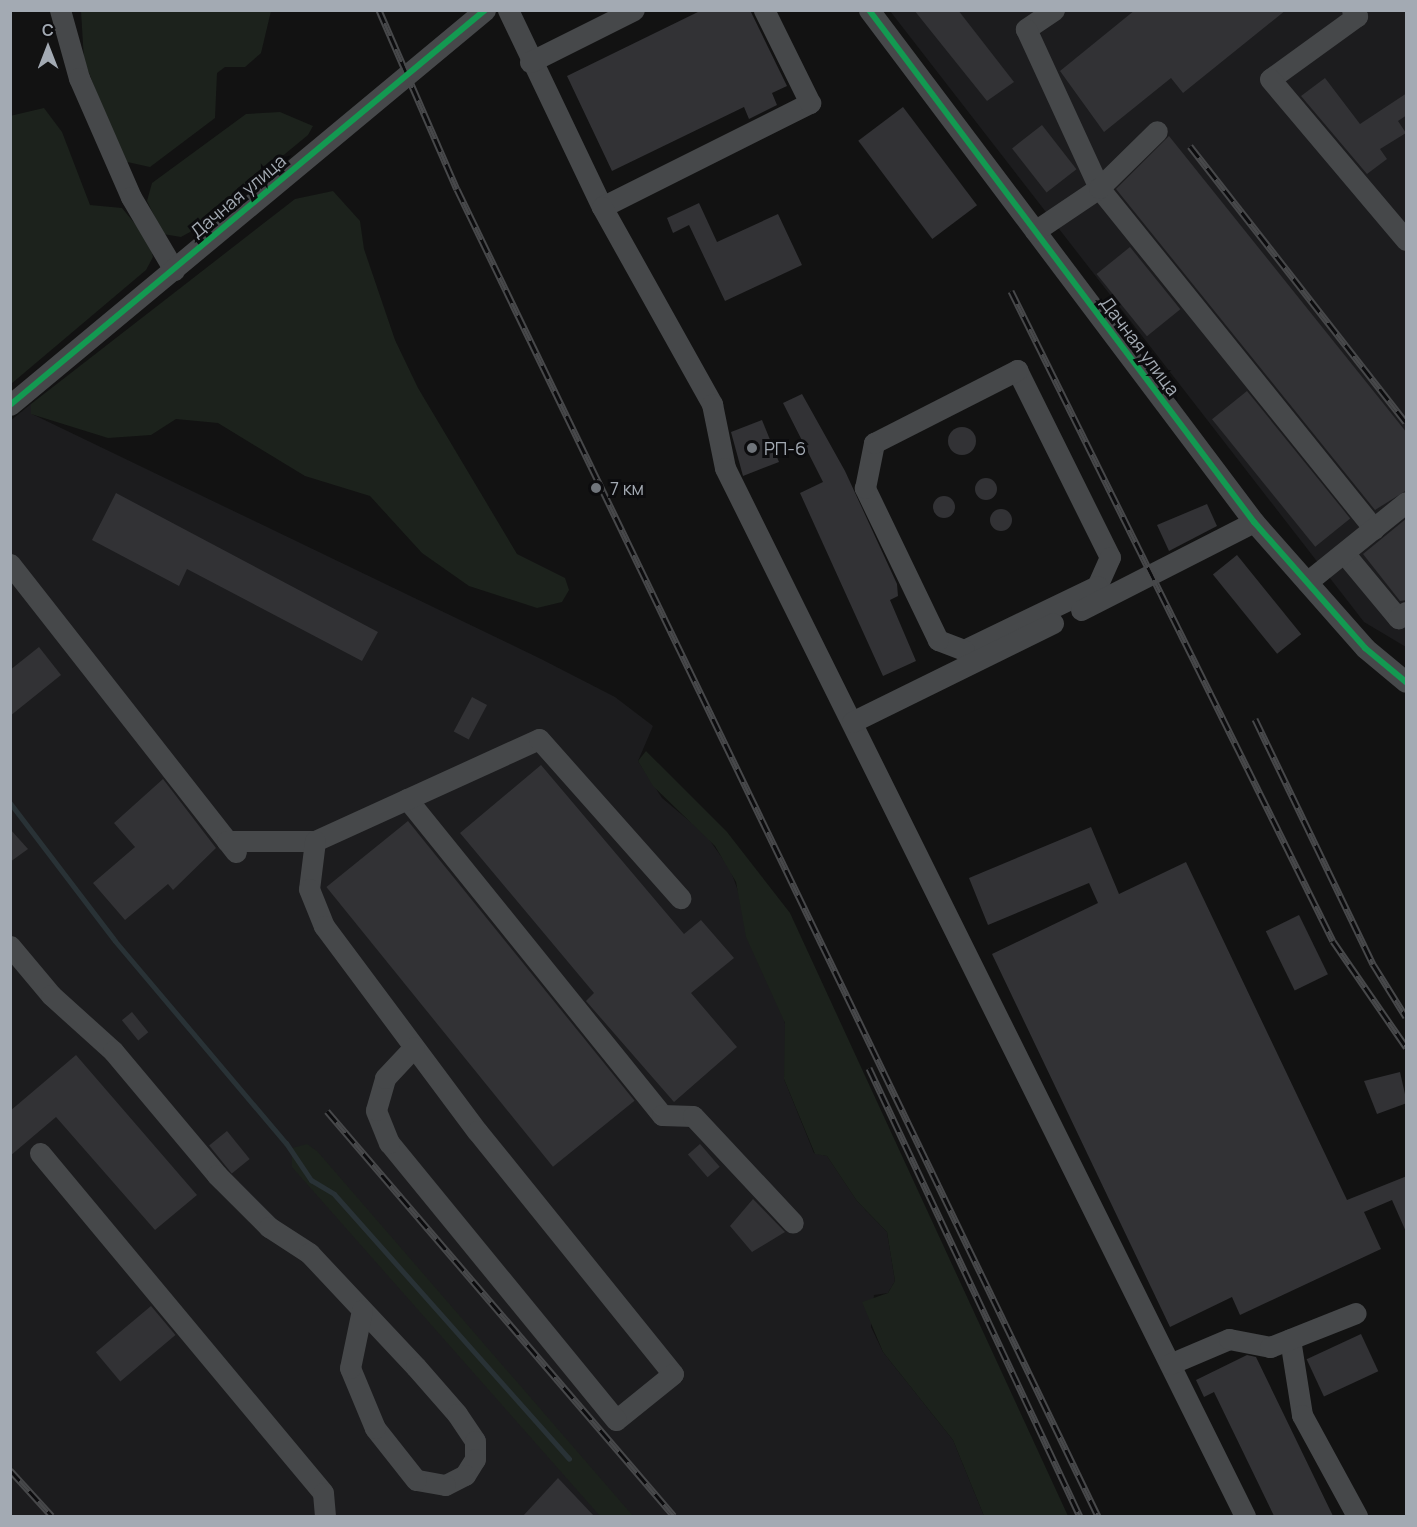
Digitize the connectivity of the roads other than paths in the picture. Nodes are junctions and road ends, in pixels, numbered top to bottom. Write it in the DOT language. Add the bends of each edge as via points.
graph roads {
  1 [pos="60,10"];
  2 [pos="485,10"];
  3 [pos="508,10"];
  4 [pos="634,10"];
  5 [pos="764,10"];
  6 [pos="869,10"];
  7 [pos="1054,10"];
  8 [pos="1352,10"];
  9 [pos="530,62"];
  10 [pos="1156,131"];
  11 [pos="1099,188"];
  12 [pos="602,207"];
  13 [pos="1035,231"];
  14 [pos="1407,240"];
  15 [pos="174,270"];
  16 [pos="10,405"];
  17 [pos="1407,502"];
  18 [pos="1254,522"];
  19 [pos="1374,529"];
  20 [pos="1344,553"];
  21 [pos="10,564"];
  22 [pos="1307,582"];
  23 [pos="1097,586"];
  24 [pos="1407,612"];
  25 [pos="1407,682"];
  26 [pos="852,722"];
  27 [pos="407,799"];
  28 [pos="315,841"];
  29 [pos="680,898"];
  30 [pos="10,946"];
  31 [pos="414,1047"];
  32 [pos="39,1153"];
  33 [pos="794,1223"];
  34 [pos="362,1310"];
  35 [pos="1356,1313"];
  36 [pos="1290,1339"];
  37 [pos="1170,1364"];
  38 [pos="325,1516"];
  39 [pos="1245,1516"];
  40 [pos="1357,1516"];
  1 -- 15 [label="street" via="98,122 131,197"];
  2 -- 15 [label="street, Дачная улица"];
  3 -- 9 [label="street"];
  4 -- 9 [label="street"];
  5 -- 12 [label="street" via="810,103"];
  6 -- 13 [label="street, Дачная улица"];
  7 -- 11 [label="street" via="1026,29"];
  8 -- 14 [label="street" via="1357,16 1270,79"];
  9 -- 12 [label="street"];
  10 -- 11 [label="street"];
  11 -- 13 [label="street"];
  11 -- 19 [label="street"];
  12 -- 26 [label="street" via="712,404 725,468"];
  13 -- 18 [label="street, Дачная улица"];
  15 -- 16 [label="street, Дачная улица"];
  17 -- 19 [label="street"];
  18 -- 22 [label="street, Дачная улица"];
  18 -- 26 [label="street"];
  19 -- 20 [label="street"];
  20 -- 22 [label="street"];
  20 -- 24 [label="street" via="1398,618"];
  21 -- 28 [label="street" via="232,847"];
  22 -- 25 [label="street, Дачная улица" via="1365,648"];
  23 -- 23 [label="street" via="964,650 938,640 865,488 874,443 1017,370 1110,557"];
  26 -- 37 [label="street"];
  27 -- 28 [label="street"];
  27 -- 29 [label="street" via="539,739"];
  27 -- 33 [label="street" via="662,1115 693,1116"];
  28 -- 31 [label="street" via="309,889 324,926"];
  30 -- 34 [label="street" via="51,995 113,1051 217,1175 269,1227 309,1253"];
  31 -- 31 [label="street" via="673,1374 616,1420 389,1143 376,1110 385,1078"];
  32 -- 38 [label="street" via="323,1492"];
  34 -- 34 [label="street" via="457,1414 475,1441 475,1459 465,1475 445,1485 416,1480 375,1428 350,1368"];
  35 -- 36 [label="street"];
  36 -- 37 [label="street" via="1270,1347 1229,1339"];
  36 -- 40 [label="street" via="1302,1415"];
  37 -- 39 [label="street"];
}
